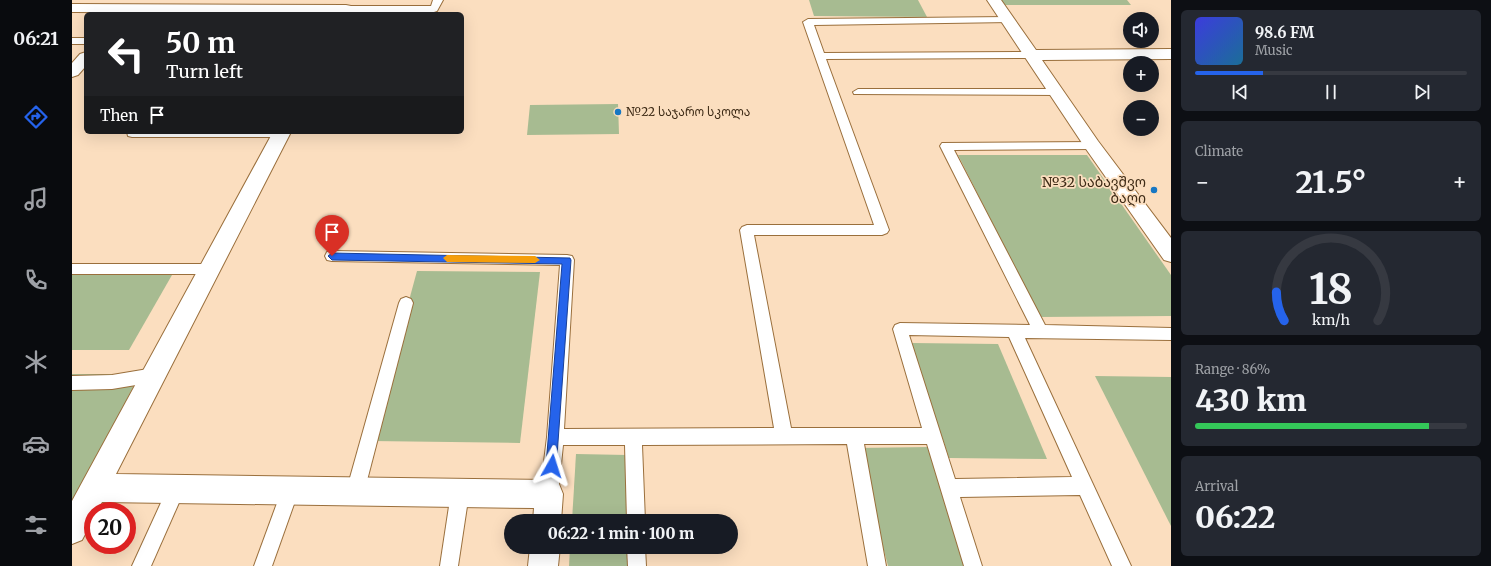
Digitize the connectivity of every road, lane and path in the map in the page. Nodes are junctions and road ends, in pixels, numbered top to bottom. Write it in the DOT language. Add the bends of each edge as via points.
graph roads {
  1 [pos="438,0"];
  2 [pos="994,0"];
  3 [pos="72,8"];
  4 [pos="347,8"];
  5 [pos="129,11"];
  6 [pos="1008,20"];
  7 [pos="72,41"];
  8 [pos="84,41"];
  9 [pos="1171,54"];
  10 [pos="1032,55"];
  11 [pos="820,56"];
  12 [pos="84,60"];
  13 [pos="72,72"];
  14 [pos="858,92"];
  15 [pos="1056,92"];
  16 [pos="281,134"];
  17 [pos="1092,145"];
  18 [pos="1171,254"];
  19 [pos="332,256"];
  20 [pos="72,269"];
  21 [pos="210,269"];
  22 [pos="406,303"];
  23 [pos="1014,331"];
  24 [pos="1040,332"];
  25 [pos="1171,334"];
  26 [pos="154,375"];
  27 [pos="72,383"];
  28 [pos="784,436"];
  29 [pos="854,436"];
  30 [pos="934,436"];
  31 [pos="555,437"];
  32 [pos="633,437"];
  33 [pos="1086,486"];
  34 [pos="94,488"];
  35 [pos="176,488"];
  36 [pos="950,488"];
  37 [pos="290,490"];
  38 [pos="355,492"];
  39 [pos="460,493"];
  40 [pos="548,508"];
  41 [pos="636,514"];
  42 [pos="72,530"];
  43 [pos="544,554"];
  44 [pos="636,554"];
  45 [pos="140,566"];
  46 [pos="263,566"];
  47 [pos="448,566"];
  48 [pos="543,566"];
  49 [pos="637,566"];
  50 [pos="877,566"];
  51 [pos="973,566"];
  52 [pos="1122,566"];
  1 -- 4 [label="lane" via="434,9"];
  2 -- 6 [label="street"];
  3 -- 5 [label="street"];
  4 -- 5 [label="street"];
  6 -- 10 [label="street"];
  6 -- 11 [label="lane" via="808,22"];
  7 -- 8 [label="lane"];
  9 -- 10 [label="street"];
  10 -- 11 [label="lane"];
  10 -- 15 [label="street"];
  11 -- 28 [label="lane" via="882,230 747,230"];
  12 -- 13 [label="street"];
  14 -- 15 [label="lane"];
  15 -- 17 [label="street"];
  16 -- 21 [label="street"];
  17 -- 18 [label="street"];
  17 -- 24 [label="lane" via="946,146"];
  19 -- 31 [label="lane" via="567,260"];
  20 -- 21 [label="lane"];
  21 -- 26 [label="street"];
  22 -- 38 [label="lane"];
  23 -- 24 [label="lane"];
  23 -- 30 [label="lane" via="900,329"];
  23 -- 33 [label="lane"];
  24 -- 25 [label="lane"];
  26 -- 27 [label="lane" via="112,382"];
  26 -- 34 [label="street"];
  28 -- 29 [label="lane"];
  28 -- 32 [label="lane"];
  29 -- 30 [label="lane"];
  29 -- 50 [label="lane"];
  30 -- 36 [label="lane"];
  31 -- 32 [label="lane"];
  31 -- 40 [label="lane"];
  32 -- 41 [label="lane"];
  33 -- 36 [label="lane"];
  33 -- 52 [label="lane"];
  34 -- 35 [label="street"];
  34 -- 42 [label="street"];
  35 -- 37 [label="street"];
  35 -- 45 [label="lane"];
  36 -- 51 [label="lane"];
  37 -- 38 [label="street"];
  37 -- 46 [label="lane"];
  38 -- 39 [label="street"];
  39 -- 40 [label="street"];
  39 -- 47 [label="lane"];
  43 -- 48 [label="street"];
  44 -- 49 [label="lane"];
}
